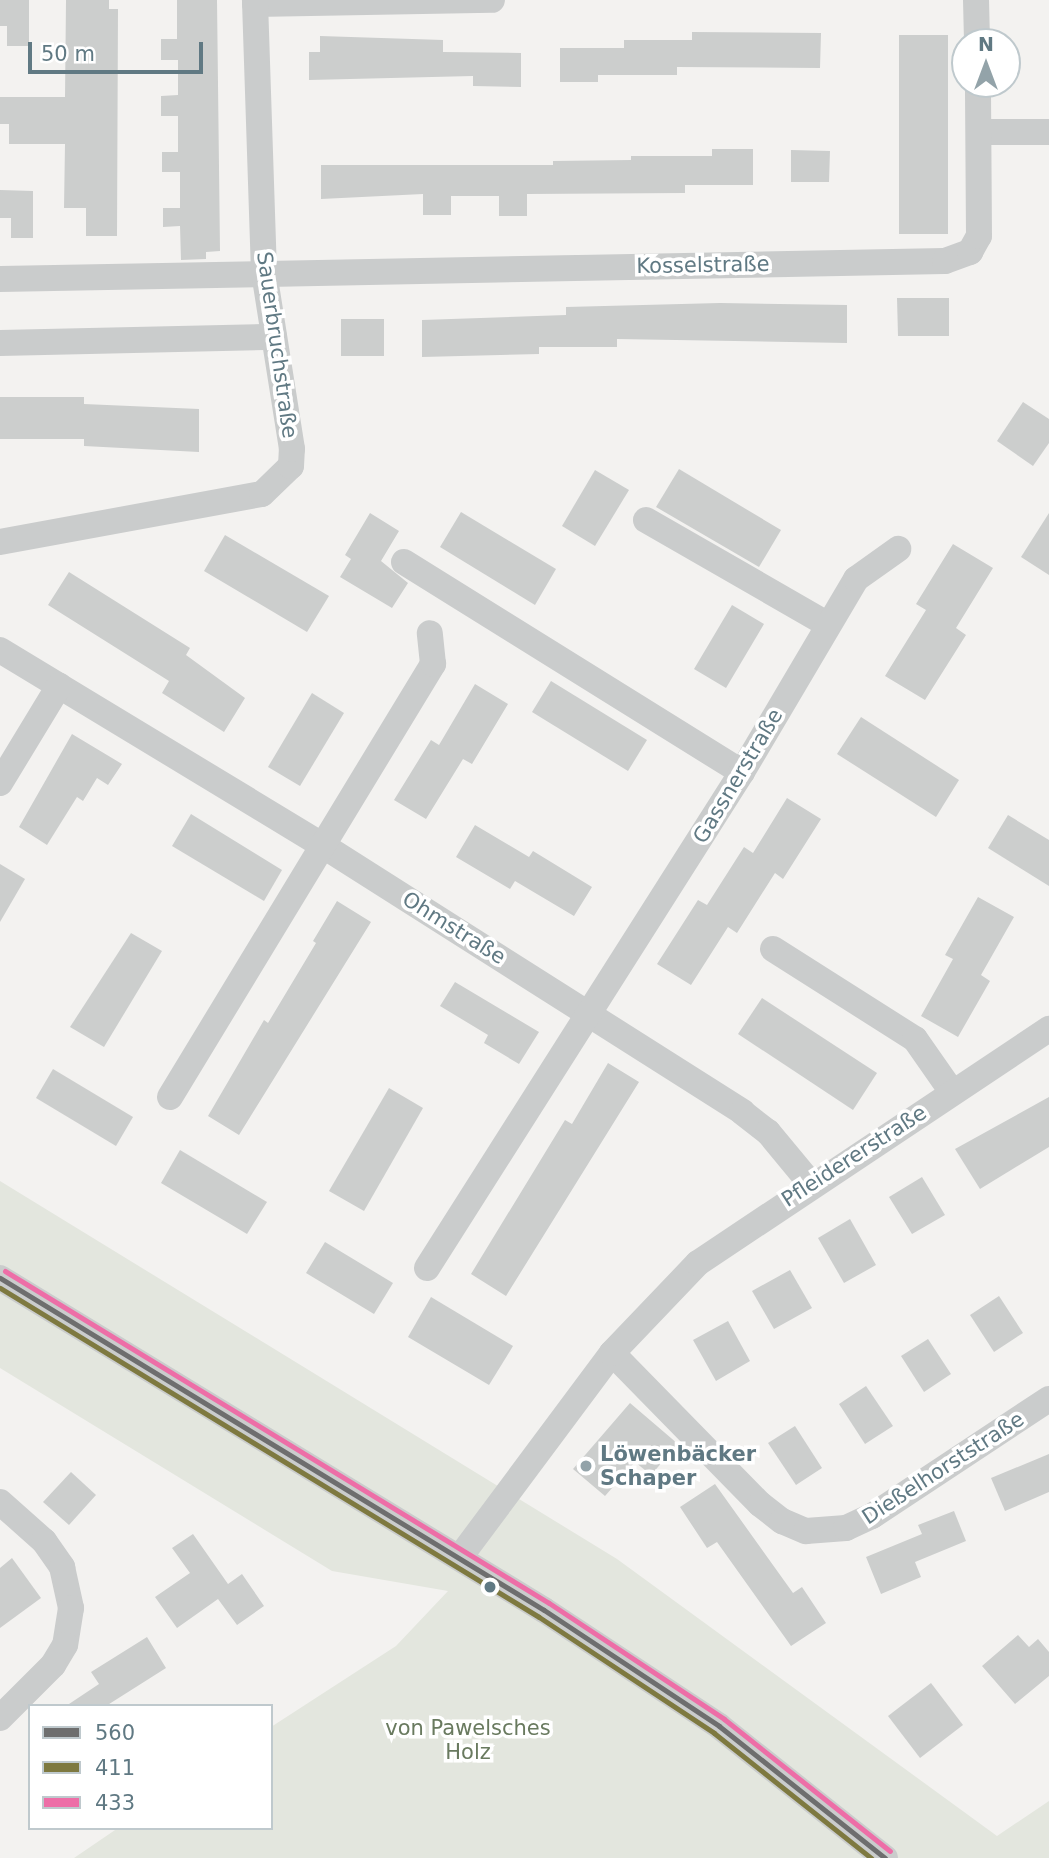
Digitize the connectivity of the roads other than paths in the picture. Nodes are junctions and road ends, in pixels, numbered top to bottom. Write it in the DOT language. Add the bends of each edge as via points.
graph roads {
  1 [pos="492,0"];
  2 [pos="976,0"];
  3 [pos="255,2"];
  4 [pos="977,28"];
  5 [pos="979,98"];
  6 [pos="980,132"];
  7 [pos="1049,132"];
  8 [pos="264,273"];
  9 [pos="0,279"];
  10 [pos="274,337"];
  11 [pos="0,344"];
  12 [pos="646,520"];
  13 [pos="0,542"];
  14 [pos="898,549"];
  15 [pos="404,562"];
  16 [pos="828,624"];
  17 [pos="430,633"];
  18 [pos="0,650"];
  19 [pos="60,686"];
  20 [pos="742,772"];
  21 [pos="0,783"];
  22 [pos="322,845"];
  23 [pos="773,948"];
  24 [pos="586,1012"];
  25 [pos="1049,1028"];
  26 [pos="952,1092"];
  27 [pos="170,1097"];
  28 [pos="811,1184"];
  29 [pos="427,1268"];
  30 [pos="0,1278"];
  31 [pos="612,1353"];
  32 [pos="1049,1399"];
  33 [pos="0,1502"];
  34 [pos="460,1557"];
  35 [pos="0,1718"];
  36 [pos="885,1858"];
  1 -- 3 [label="street"];
  2 -- 4 [label="street"];
  3 -- 8 [label="street, Sauerbruchstraße"];
  5 -- 6 [label="street, Kosselstraße"];
  6 -- 7 [label="street"];
  6 -- 8 [label="street, Kosselstraße" via="979,236 970,252 945,261"];
  8 -- 9 [label="street, Kosselstraße"];
  8 -- 10 [label="street, Sauerbruchstraße"];
  10 -- 11 [label="street"];
  10 -- 13 [label="street, Sauerbruchstraße" via="292,449 290,467 280,482 262,494"];
  12 -- 16 [label="street"];
  14 -- 16 [label="street, Gassnerstraße" via="856,579"];
  15 -- 20 [label="street"];
  16 -- 20 [label="street, Gassnerstraße"];
  17 -- 22 [label="street" via="433,664"];
  18 -- 19 [label="street, Ohmstraße"];
  19 -- 21 [label="street"];
  19 -- 22 [label="street, Ohmstraße"];
  20 -- 24 [label="street, Gassnerstraße"];
  22 -- 24 [label="street, Ohmstraße"];
  22 -- 27 [label="street"];
  23 -- 26 [label="street" via="915,1039"];
  24 -- 28 [label="street, Ohmstraße" via="742,1112 768,1132"];
  24 -- 29 [label="street"];
  25 -- 26 [label="street, Pfleidererstraße"];
  26 -- 28 [label="street, Pfleidererstraße"];
  28 -- 31 [label="street, Pfleidererstraße" via="698,1263"];
  30 -- 34 [label="street"];
  31 -- 32 [label="street, Dießelhorststraße" via="760,1504 782,1521 806,1531 846,1528 872,1516"];
  31 -- 34 [label="street, Pfleidererstraße"];
  33 -- 35 [label="street" via="44,1541 62,1567 71,1608 65,1646 53,1665"];
  34 -- 36 [label="street" via="719,1726"];
}
